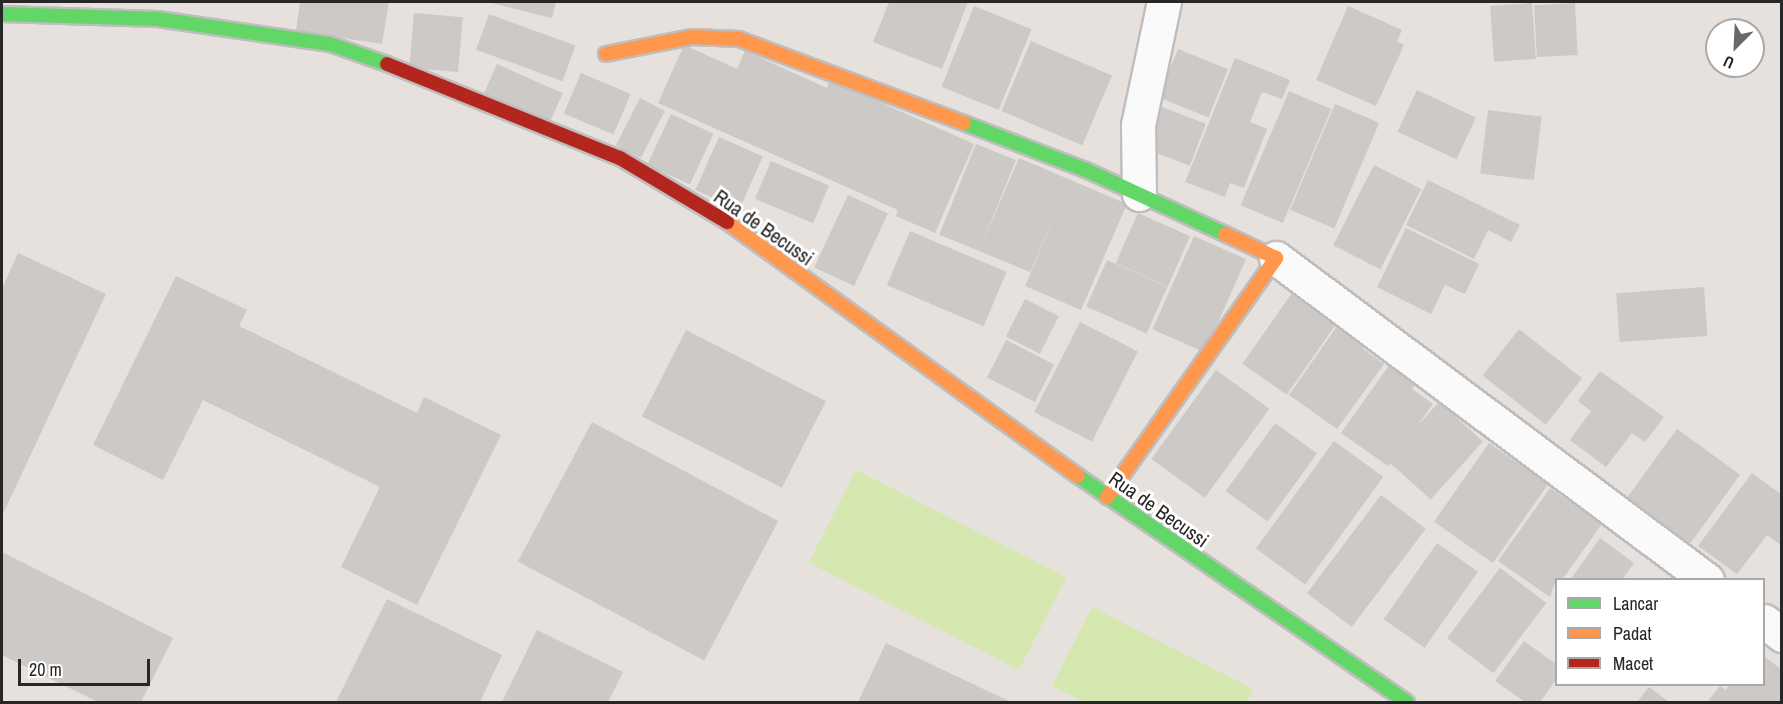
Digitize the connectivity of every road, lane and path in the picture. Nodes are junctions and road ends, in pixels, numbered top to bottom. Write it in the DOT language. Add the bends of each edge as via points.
graph roads {
  1 [pos="1164,2"];
  2 [pos="2,14"];
  3 [pos="606,54"];
  4 [pos="1140,194"];
  5 [pos="1276,258"];
  6 [pos="1107,497"];
  7 [pos="1706,578"];
  8 [pos="1765,622"];
  9 [pos="1782,635"];
  10 [pos="1407,702"];
  1 -- 4 [label="street" via="1137,125"];
  2 -- 6 [label="street, Rua de Becussi" via="158,19 330,44 461,90 620,158 723,219"];
  3 -- 4 [label="street" via="692,37 739,39 878,86"];
  4 -- 5 [label="street"];
  5 -- 6 [label="street"];
  5 -- 7 [label="street"];
  6 -- 10 [label="street, Rua de Becussi"];
  8 -- 9 [label="street"];
}
